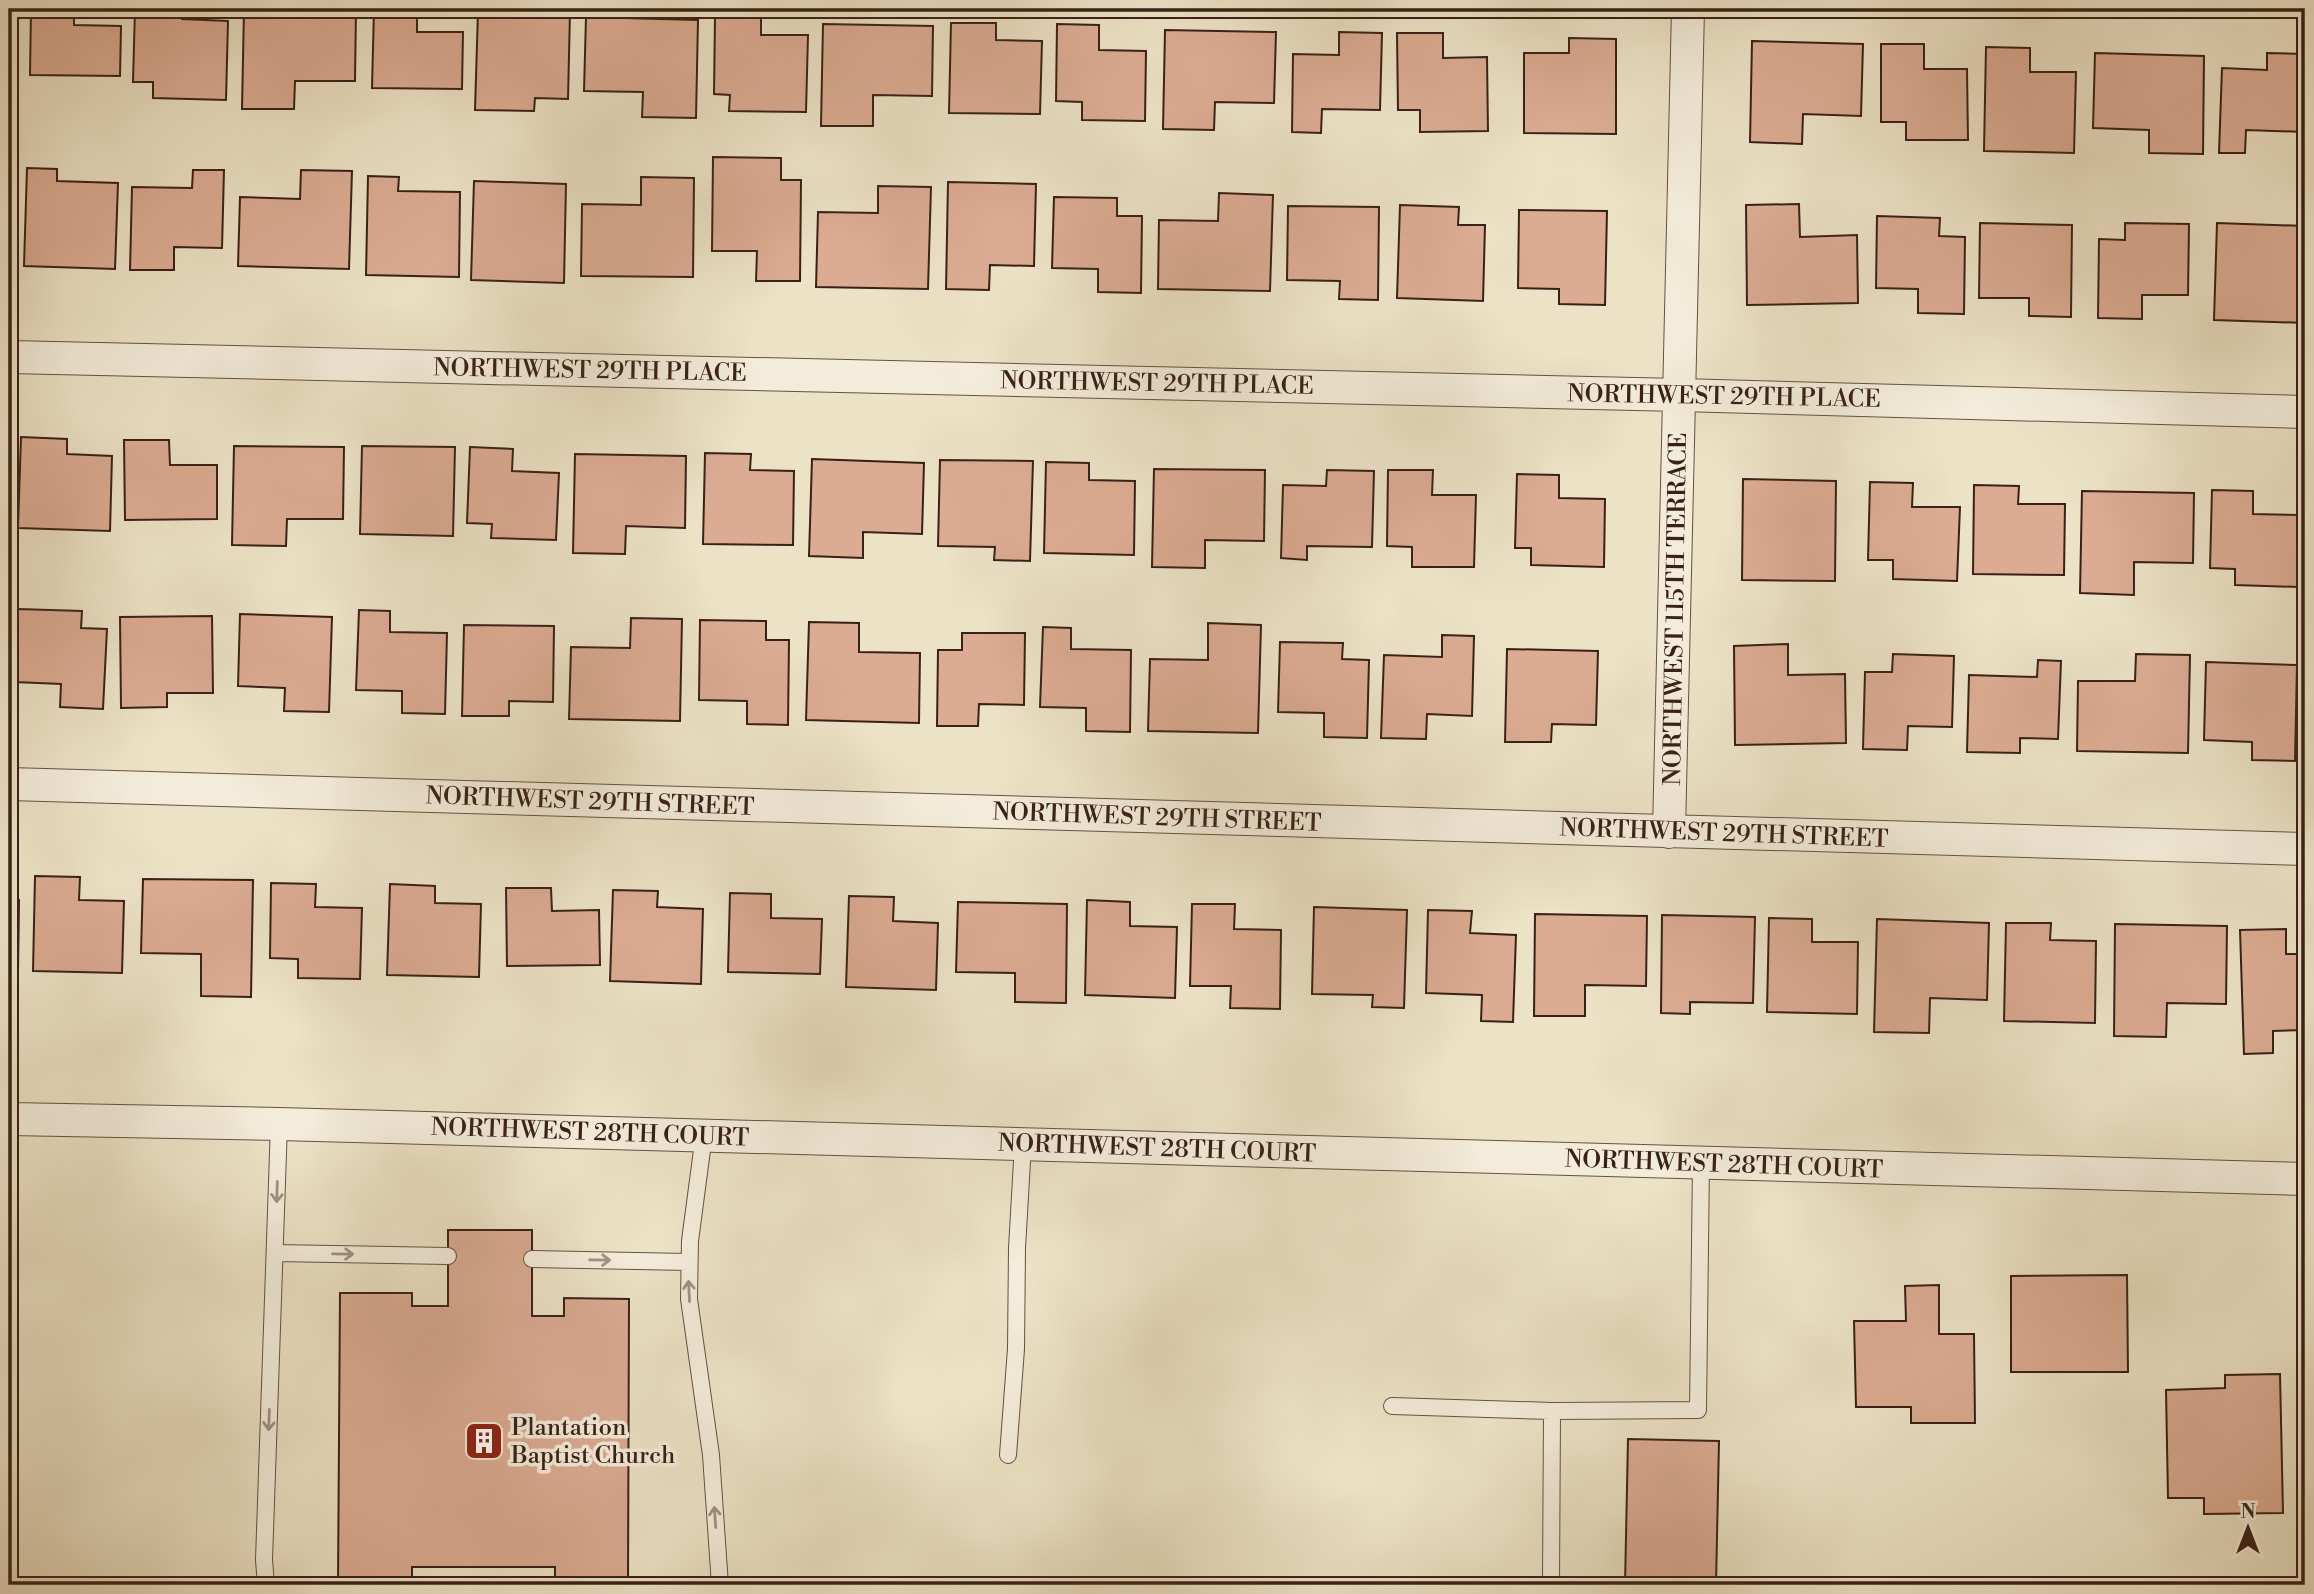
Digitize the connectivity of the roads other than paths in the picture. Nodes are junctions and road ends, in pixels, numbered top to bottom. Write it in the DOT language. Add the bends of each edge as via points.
graph roads {
  1 [pos="1688,9"];
  2 [pos="9,357"];
  3 [pos="1680,395"];
  4 [pos="2305,412"];
  5 [pos="9,784"];
  6 [pos="1669,832"];
  7 [pos="2305,849"];
  8 [pos="9,1119"];
  9 [pos="279,1124"];
  10 [pos="704,1135"];
  11 [pos="1023,1144"];
  12 [pos="1702,1163"];
  13 [pos="2305,1179"];
  14 [pos="275,1253"];
  15 [pos="448,1256"];
  16 [pos="532,1259"];
  17 [pos="688,1262"];
  18 [pos="1392,1406"];
  19 [pos="1552,1410"];
  20 [pos="1008,1455"];
  21 [pos="266,1585"];
  22 [pos="720,1585"];
  23 [pos="1551,1585"];
  1 -- 3 [label="street, NORTHWEST 115TH TERRACE"];
  2 -- 3 [label="street, NORTHWEST 29TH PLACE"];
  3 -- 4 [label="street, NORTHWEST 29TH PLACE"];
  3 -- 6 [label="street, NORTHWEST 115TH TERRACE"];
  5 -- 6 [label="street, NORTHWEST 29TH STREET"];
  6 -- 7 [label="street, NORTHWEST 29TH STREET"];
  8 -- 9 [label="street, NORTHWEST 28TH COURT"];
  9 -- 10 [label="street, NORTHWEST 28TH COURT"];
  9 -- 14 [label="lane, one-way"];
  10 -- 11 [label="street, NORTHWEST 28TH COURT"];
  10 -- 17 [label="lane"];
  11 -- 12 [label="street, NORTHWEST 28TH COURT"];
  11 -- 20 [label="lane"];
  12 -- 13 [label="street, NORTHWEST 28TH COURT"];
  12 -- 19 [label="lane" via="1698,1410"];
  14 -- 15 [label="lane, one-way"];
  14 -- 21 [label="lane, one-way"];
  16 -- 17 [label="lane, one-way"];
  22 -- 17 [label="lane, one-way" via="711,1455"];
  18 -- 19 [label="lane"];
  19 -- 23 [label="lane"];
}
